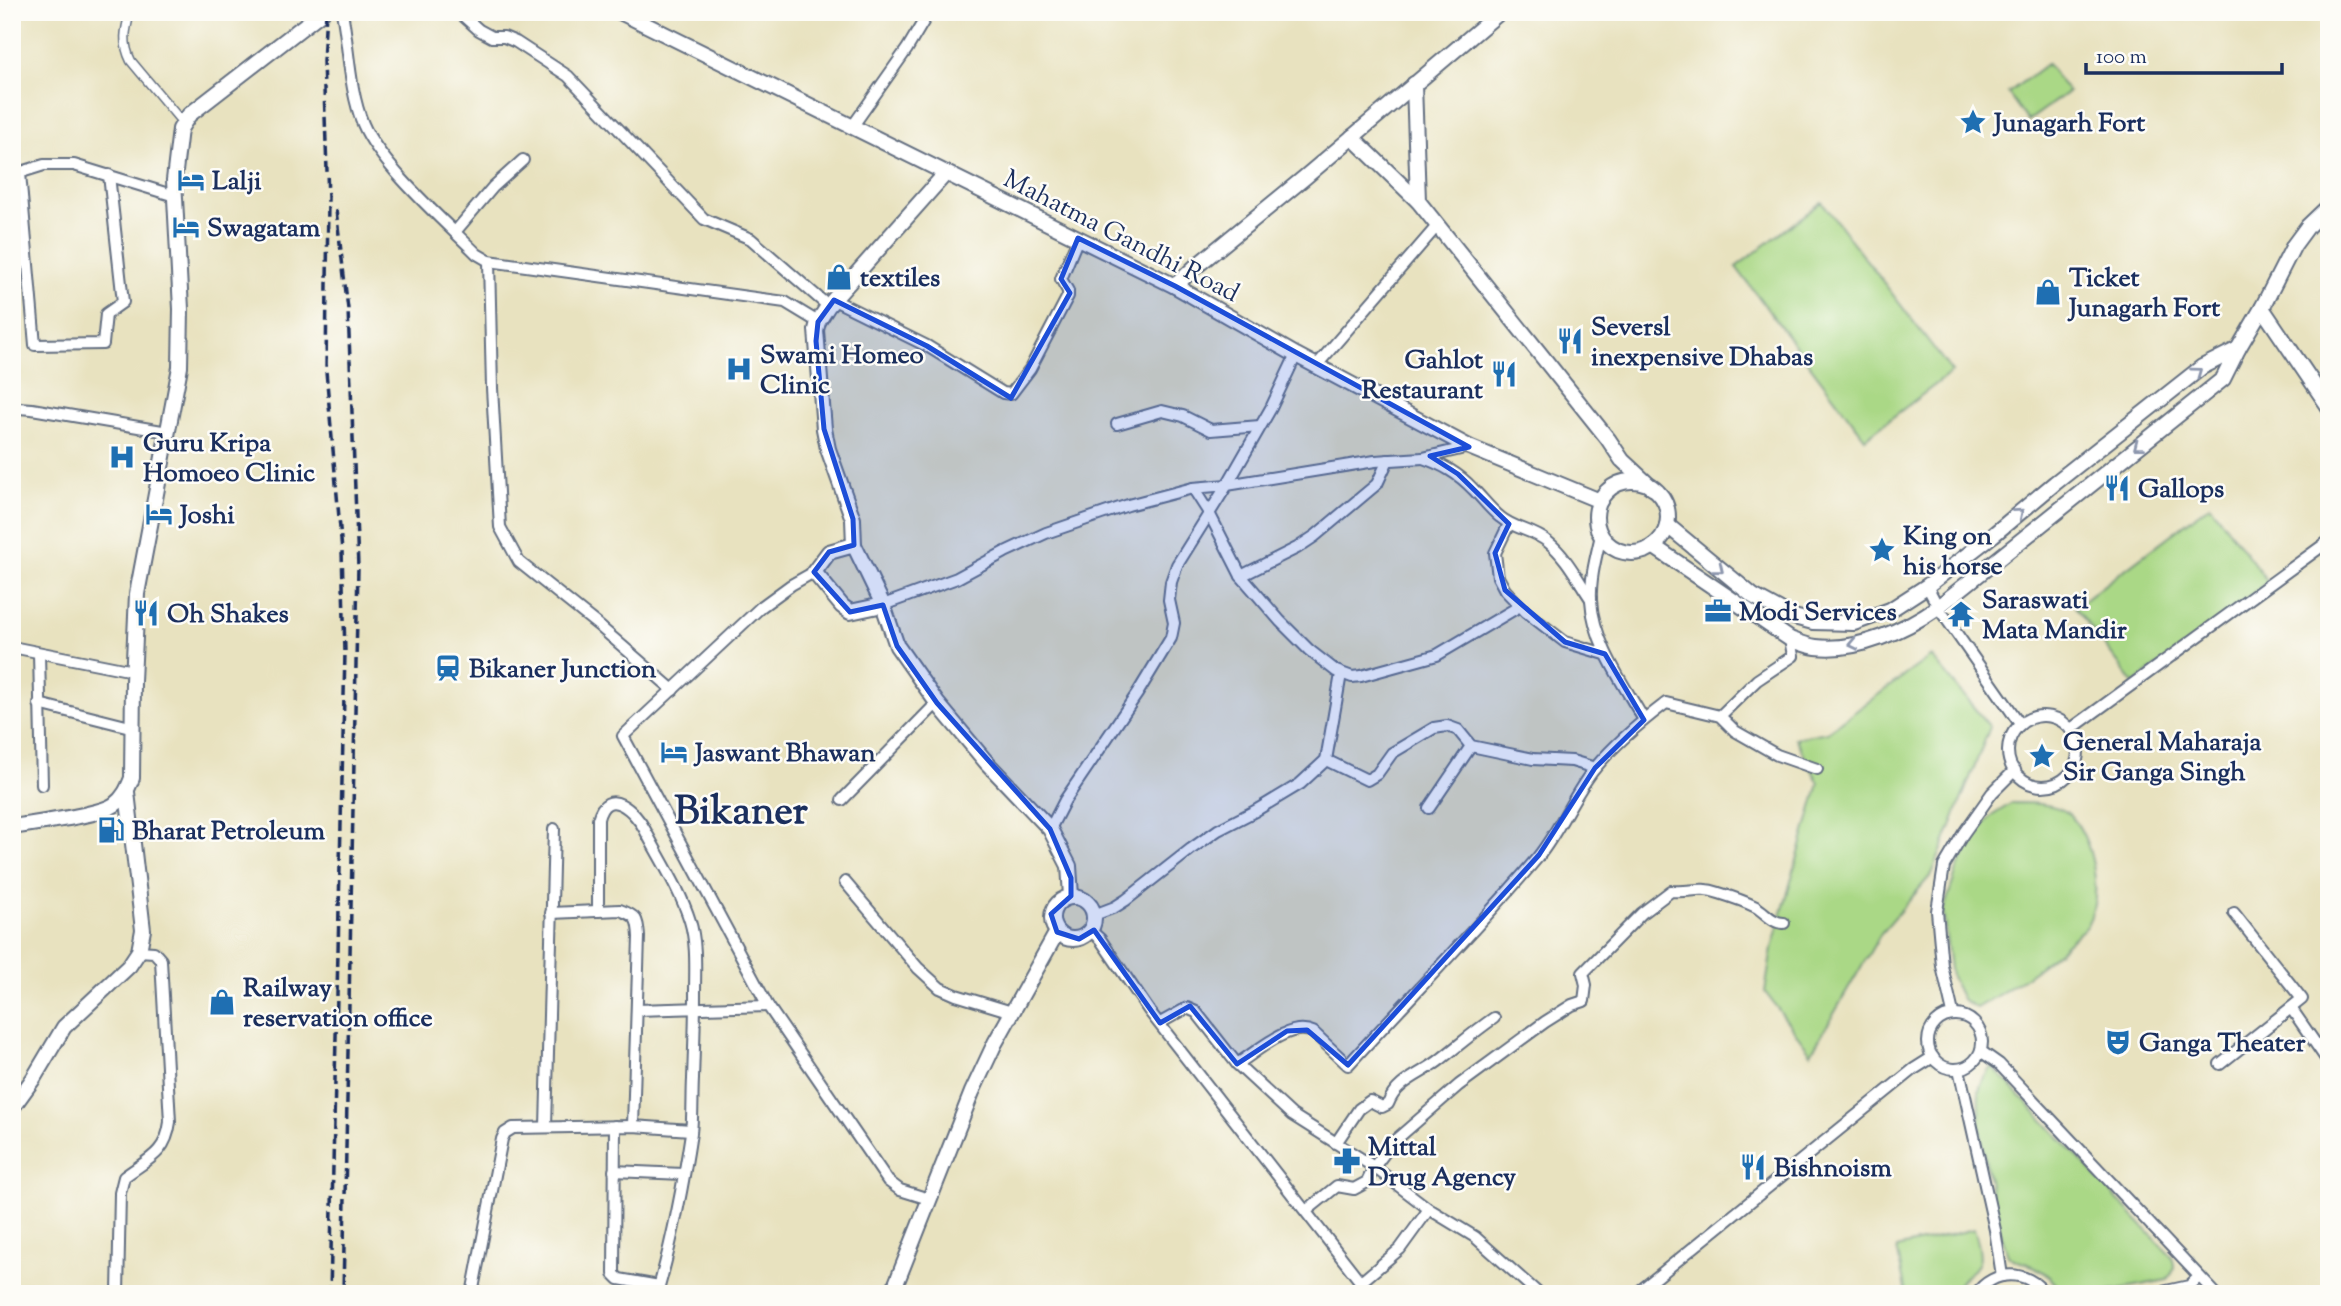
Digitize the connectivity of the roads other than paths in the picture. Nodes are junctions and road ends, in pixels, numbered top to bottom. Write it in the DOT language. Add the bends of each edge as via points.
graph roads {
  1 [pos="130,12"];
  2 [pos="322,12"];
  3 [pos="342,12"];
  4 [pos="458,12"];
  5 [pos="620,12"];
  6 [pos="929,12"];
  7 [pos="1500,12"];
  8 [pos="1413,84"];
  9 [pos="182,122"];
  10 [pos="852,127"];
  11 [pos="1352,137"];
  12 [pos="523,160"];
  13 [pos="946,173"];
  14 [pos="16,174"];
  15 [pos="109,176"];
  16 [pos="175,196"];
  17 [pos="1418,201"];
  18 [pos="2329,206"];
  19 [pos="1438,225"];
  20 [pos="455,232"];
  21 [pos="1078,238"];
  22 [pos="489,261"];
  23 [pos="1175,286"];
  24 [pos="831,303"];
  25 [pos="2263,308"];
  26 [pos="818,322"];
  27 [pos="2238,349"];
  28 [pos="1296,355"];
  29 [pos="1317,365"];
  30 [pos="2329,407"];
  31 [pos="12,411"];
  32 [pos="1117,424"];
  33 [pos="1260,426"];
  34 [pos="168,432"];
  35 [pos="1469,447"];
  36 [pos="1423,458"];
  37 [pos="1388,460"];
  38 [pos="1227,485"];
  39 [pos="1193,488"];
  40 [pos="1652,488"];
  41 [pos="1600,501"];
  42 [pos="1209,513"];
  43 [pos="1509,524"];
  44 [pos="1667,525"];
  45 [pos="1601,535"];
  46 [pos="2329,541"];
  47 [pos="854,545"];
  48 [pos="1653,546"];
  49 [pos="814,572"];
  50 [pos="1241,576"];
  51 [pos="1927,586"];
  52 [pos="1591,599"];
  53 [pos="883,605"];
  54 [pos="1520,606"];
  55 [pos="1938,607"];
  56 [pos="1790,639"];
  57 [pos="12,647"];
  58 [pos="39,653"];
  59 [pos="1605,654"];
  60 [pos="133,671"];
  61 [pos="1341,674"];
  62 [pos="673,690"];
  63 [pos="937,703"];
  64 [pos="39,705"];
  65 [pos="1720,716"];
  66 [pos="1644,720"];
  67 [pos="2020,724"];
  68 [pos="134,728"];
  69 [pos="2071,729"];
  70 [pos="1471,746"];
  71 [pos="1326,760"];
  72 [pos="1595,768"];
  73 [pos="1817,769"];
  74 [pos="2015,770"];
  75 [pos="42,785"];
  76 [pos="127,792"];
  77 [pos="842,800"];
  78 [pos="1429,808"];
  79 [pos="12,827"];
  80 [pos="554,829"];
  81 [pos="1050,829"];
  82 [pos="845,882"];
  83 [pos="1072,896"];
  84 [pos="598,911"];
  85 [pos="551,913"];
  86 [pos="2235,913"];
  87 [pos="1094,915"];
  88 [pos="1784,923"];
  89 [pos="1057,932"];
  90 [pos="1091,932"];
  91 [pos="139,951"];
  92 [pos="768,1006"];
  93 [pos="695,1008"];
  94 [pos="2291,1008"];
  95 [pos="637,1010"];
  96 [pos="1012,1012"];
  97 [pos="1952,1013"];
  98 [pos="1494,1018"];
  99 [pos="1160,1023"];
  100 [pos="1982,1052"];
  101 [pos="1933,1057"];
  102 [pos="2329,1063"];
  103 [pos="1237,1064"];
  104 [pos="2220,1064"];
  105 [pos="1959,1069"];
  106 [pos="12,1108"];
  107 [pos="615,1126"];
  108 [pos="633,1126"];
  109 [pos="546,1127"];
  110 [pos="691,1130"];
  111 [pos="1336,1143"];
  112 [pos="1374,1167"];
  113 [pos="614,1171"];
  114 [pos="683,1174"];
  115 [pos="929,1199"];
  116 [pos="1429,1209"];
  117 [pos="1306,1211"];
  118 [pos="2002,1276"];
  119 [pos="2199,1278"];
  120 [pos="1361,1282"];
  121 [pos="658,1290"];
  122 [pos="118,1294"];
  123 [pos="472,1294"];
  124 [pos="892,1294"];
  125 [pos="1370,1294"];
  126 [pos="1539,1294"];
  127 [pos="1636,1294"];
  128 [pos="1976,1294"];
  129 [pos="2045,1294"];
  130 [pos="2153,1294"];
  131 [pos="2216,1294"];
  1 -- 9 [label="street" via="124,36 131,61"];
  2 -- 9 [label="street"];
  3 -- 20 [label="street" via="362,122 397,172"];
  4 -- 24 [label="street" via="479,30 516,42 568,76 704,219 751,239"];
  5 -- 10 [label="street, Mahatma Gandhi Road"];
  6 -- 10 [label="street"];
  7 -- 8 [label="street"];
  8 -- 11 [label="street"];
  8 -- 17 [label="street"];
  9 -- 16 [label="street"];
  10 -- 13 [label="street, Mahatma Gandhi Road"];
  11 -- 17 [label="street"];
  11 -- 23 [label="street"];
  12 -- 20 [label="street"];
  13 -- 21 [label="street, Mahatma Gandhi Road"];
  13 -- 24 [label="street"];
  14 -- 15 [label="street" via="60,163"];
  14 -- 15 [label="street" via="35,345 103,344 106,314 122,302"];
  15 -- 16 [label="street"];
  16 -- 34 [label="street" via="180,367"];
  17 -- 19 [label="street"];
  18 -- 25 [label="street" via="2294,245"];
  19 -- 29 [label="street"];
  19 -- 40 [label="street" via="1622,460"];
  20 -- 22 [label="street"];
  21 -- 23 [label="street, Mahatma Gandhi Road"];
  21 -- 24 [label="street" via="1061,279 1068,296 1030,369 1011,394 927,346"];
  22 -- 26 [label="street" via="785,302"];
  22 -- 62 [label="street" via="500,527 519,562"];
  23 -- 28 [label="street, Mahatma Gandhi Road"];
  24 -- 26 [label="street"];
  25 -- 27 [label="street"];
  25 -- 30 [label="street"];
  26 -- 47 [label="street" via="824,429 853,519"];
  51 -- 27 [label="street, one-way" via="2202,367"];
  27 -- 55 [label="street, one-way" via="2223,379"];
  28 -- 29 [label="street, Mahatma Gandhi Road"];
  28 -- 33 [label="street"];
  29 -- 35 [label="street, Mahatma Gandhi Road"];
  31 -- 34 [label="street" via="32,409"];
  32 -- 33 [label="street" via="1162,411 1211,430"];
  33 -- 38 [label="street"];
  34 -- 60 [label="street" via="137,594"];
  35 -- 36 [label="street"];
  35 -- 41 [label="street, Mahatma Gandhi Road"];
  36 -- 37 [label="street"];
  36 -- 43 [label="street" via="1458,474"];
  37 -- 38 [label="street"];
  37 -- 50 [label="street" via="1377,484 1315,536"];
  38 -- 39 [label="street"];
  38 -- 42 [label="street"];
  39 -- 42 [label="street"];
  39 -- 53 [label="street" via="1046,533 957,579"];
  40 -- 41 [label="street" via="1636,482 1620,484"];
  40 -- 44 [label="street" via="1666,508"];
  41 -- 45 [label="street" via="1596,518"];
  42 -- 50 [label="street"];
  42 -- 81 [label="street" via="1171,582 1171,638"];
  43 -- 52 [label="street" via="1549,542"];
  43 -- 54 [label="street" via="1494,553 1495,562 1505,590"];
  44 -- 48 [label="street"];
  44 -- 51 [label="street, one-way" via="1753,596 1790,616 1813,622 1867,620"];
  45 -- 48 [label="street" via="1613,548 1629,553"];
  45 -- 52 [label="street"];
  46 -- 69 [label="street"];
  47 -- 49 [label="street" via="830,552"];
  47 -- 53 [label="street"];
  48 -- 56 [label="street"];
  49 -- 53 [label="street" via="850,612"];
  49 -- 62 [label="street" via="761,607"];
  50 -- 61 [label="street" via="1309,650"];
  51 -- 55 [label="street"];
  52 -- 59 [label="street"];
  53 -- 63 [label="street" via="897,646"];
  54 -- 59 [label="street" via="1565,642"];
  54 -- 61 [label="street" via="1437,655 1361,676"];
  55 -- 56 [label="street, one-way" via="1913,624 1869,641 1836,648"];
  55 -- 67 [label="street"];
  56 -- 65 [label="street" via="1793,656 1757,680"];
  57 -- 58 [label="street"];
  58 -- 60 [label="street"];
  58 -- 64 [label="street"];
  59 -- 66 [label="street"];
  60 -- 68 [label="street"];
  61 -- 71 [label="street"];
  62 -- 92 [label="street" via="623,736"];
  63 -- 77 [label="street"];
  63 -- 81 [label="street"];
  64 -- 68 [label="street"];
  64 -- 75 [label="street"];
  65 -- 66 [label="street" via="1666,703"];
  65 -- 73 [label="street" via="1735,731 1777,755"];
  66 -- 72 [label="street"];
  67 -- 69 [label="street" via="2042,715"];
  67 -- 74 [label="street" via="2012,733 2008,753"];
  68 -- 76 [label="street"];
  69 -- 74 [label="street" via="2079,756 2070,774 2051,785 2036,785"];
  70 -- 71 [label="street" via="1458,730 1434,728 1392,753 1367,780"];
  70 -- 72 [label="street"];
  70 -- 78 [label="street"];
  71 -- 87 [label="street" via="1300,783 1200,842 1126,900"];
  72 -- 103 [label="street" via="1539,855 1446,963 1348,1065 1307,1030 1287,1031"];
  74 -- 97 [label="street" via="1992,793 1944,866 1937,911"];
  76 -- 79 [label="street" via="99,811"];
  76 -- 91 [label="street" via="143,930"];
  80 -- 85 [label="street"];
  81 -- 83 [label="street" via="1069,866"];
  82 -- 96 [label="street" via="940,988"];
  83 -- 87 [label="street" via="1082,898"];
  83 -- 89 [label="street" via="1055,905 1051,914"];
  84 -- 85 [label="street"];
  84 -- 93 [label="street" via="598,818 606,805 616,802 639,818 690,920"];
  84 -- 95 [label="street" via="620,910 638,921"];
  85 -- 109 [label="street"];
  86 -- 94 [label="street" via="2302,999"];
  87 -- 90 [label="street"];
  88 -- 112 [label="street" via="1738,899 1700,887 1686,893 1671,891 1583,973 1584,1001 1545,1022 1459,1085 1392,1143"];
  89 -- 90 [label="street" via="1067,939 1079,939"];
  89 -- 96 [label="street"];
  90 -- 99 [label="street"];
  91 -- 106 [label="street" via="64,1027"];
  91 -- 122 [label="street" via="154,953 161,960 170,1122 165,1144 124,1177"];
  92 -- 93 [label="street"];
  92 -- 115 [label="street" via="888,1181 900,1191"];
  93 -- 95 [label="street"];
  93 -- 110 [label="street"];
  94 -- 102 [label="street"];
  94 -- 104 [label="street"];
  95 -- 108 [label="street"];
  96 -- 115 [label="street" via="972,1092"];
  97 -- 100 [label="street" via="1978,1026"];
  97 -- 101 [label="street" via="1933,1026 1928,1037"];
  98 -- 111 [label="street" via="1406,1080 1388,1104 1382,1107 1370,1101 1359,1109"];
  99 -- 103 [label="street" via="1187,1008 1196,1012"];
  99 -- 117 [label="street"];
  100 -- 105 [label="street" via="1976,1061"];
  100 -- 119 [label="street"];
  101 -- 105 [label="street" via="1942,1066"];
  101 -- 127 [label="street"];
  103 -- 111 [label="street" via="1292,1115"];
  105 -- 118 [label="street"];
  107 -- 108 [label="street"];
  107 -- 109 [label="street"];
  107 -- 113 [label="street"];
  108 -- 110 [label="street"];
  109 -- 123 [label="street" via="513,1128 502,1139"];
  110 -- 114 [label="street"];
  111 -- 112 [label="street"];
  112 -- 116 [label="street"];
  112 -- 117 [label="street" via="1367,1182 1354,1189 1337,1186"];
  113 -- 114 [label="street"];
  113 -- 121 [label="street" via="614,1274"];
  114 -- 121 [label="street"];
  115 -- 124 [label="street"];
  116 -- 120 [label="street" via="1399,1249"];
  116 -- 126 [label="street" via="1475,1237"];
  117 -- 120 [label="street"];
  118 -- 128 [label="street"];
  118 -- 129 [label="street" via="2027,1279"];
  119 -- 130 [label="street" via="2189,1286"];
  119 -- 131 [label="street"];
  120 -- 125 [label="street"];
}
